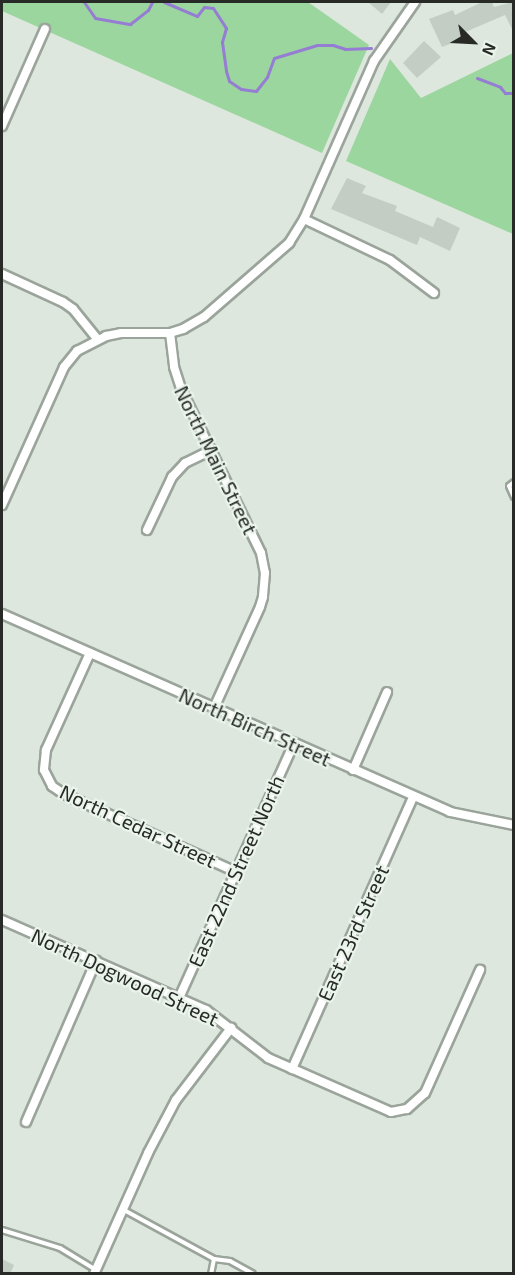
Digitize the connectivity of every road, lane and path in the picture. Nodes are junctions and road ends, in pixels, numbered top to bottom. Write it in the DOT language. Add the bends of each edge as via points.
graph roads {
  1 [pos="415,2"];
  2 [pos="45,29"];
  3 [pos="2,126"];
  4 [pos="304,219"];
  5 [pos="2,274"];
  6 [pos="434,292"];
  7 [pos="170,333"];
  8 [pos="97,339"];
  9 [pos="212,450"];
  10 [pos="513,482"];
  11 [pos="513,497"];
  12 [pos="2,505"];
  13 [pos="147,530"];
  14 [pos="2,614"];
  15 [pos="90,653"];
  16 [pos="387,692"];
  17 [pos="214,708"];
  18 [pos="294,743"];
  19 [pos="353,770"];
  20 [pos="413,797"];
  21 [pos="513,825"];
  22 [pos="236,872"];
  23 [pos="2,920"];
  24 [pos="96,961"];
  25 [pos="480,970"];
  26 [pos="179,998"];
  27 [pos="231,1028"];
  28 [pos="292,1069"];
  29 [pos="26,1122"];
  30 [pos="124,1210"];
  31 [pos="2,1230"];
  32 [pos="214,1259"];
  33 [pos="95,1272"];
  34 [pos="212,1274"];
  35 [pos="253,1274"];
  1 -- 4 [label="street" via="374,61"];
  2 -- 3 [label="street"];
  4 -- 6 [label="street" via="390,260"];
  4 -- 7 [label="street" via="276,256 204,317"];
  5 -- 8 [label="street" via="63,302"];
  7 -- 8 [label="street" via="121,333"];
  7 -- 9 [label="street, North Main Street" via="177,379"];
  8 -- 12 [label="street" via="77,351 64,367"];
  9 -- 13 [label="street" via="185,463 172,477"];
  9 -- 17 [label="street, North Main Street" via="261,553 265,585 260,608"];
  10 -- 11 [label="lane" via="509,486"];
  14 -- 15 [label="street, North Birch Street"];
  15 -- 17 [label="street, North Birch Street"];
  15 -- 22 [label="street, North Cedar Street" via="46,750 44,762 52,786"];
  16 -- 19 [label="street"];
  17 -- 18 [label="street, North Birch Street"];
  18 -- 19 [label="street, North Birch Street"];
  18 -- 22 [label="street, East 22nd Street North"];
  19 -- 20 [label="street, North Birch Street"];
  20 -- 21 [label="street, North Birch Street" via="470,819"];
  20 -- 28 [label="street, East 23rd Street"];
  22 -- 26 [label="street, East 22nd Street North"];
  23 -- 24 [label="street, North Dogwood Street"];
  24 -- 26 [label="street, North Dogwood Street"];
  24 -- 29 [label="street"];
  25 -- 28 [label="street, North Dogwood Street" via="425,1093 407,1109 381,1109"];
  26 -- 27 [label="street, North Dogwood Street" via="206,1010"];
  27 -- 28 [label="street, North Dogwood Street" via="268,1058"];
  27 -- 30 [label="street" via="176,1100"];
  30 -- 32 [label="lane"];
  30 -- 33 [label="street"];
  31 -- 33 [label="lane" via="60,1248"];
  32 -- 34 [label="lane"];
  32 -- 35 [label="lane" via="230,1261"];
}
